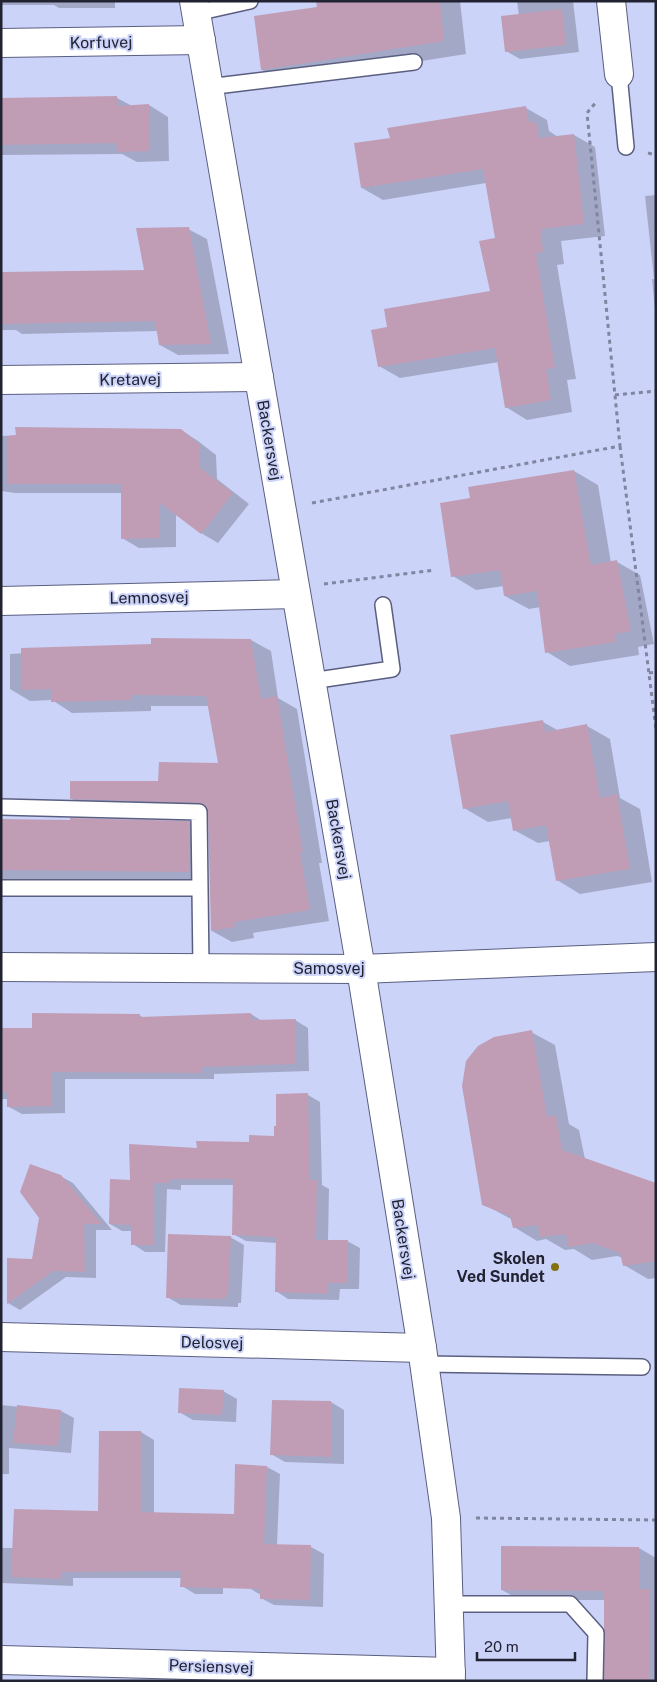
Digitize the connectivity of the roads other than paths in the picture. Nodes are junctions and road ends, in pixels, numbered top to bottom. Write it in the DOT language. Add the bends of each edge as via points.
graph roads {
  1 [pos="250,1"];
  2 [pos="612,1"];
  3 [pos="195,7"];
  4 [pos="200,40"];
  5 [pos="1,43"];
  6 [pos="414,62"];
  7 [pos="619,74"];
  8 [pos="208,87"];
  9 [pos="626,147"];
  10 [pos="259,377"];
  11 [pos="1,380"];
  12 [pos="296,591"];
  13 [pos="1,601"];
  14 [pos="383,605"];
  15 [pos="311,681"];
  16 [pos="1,807"];
  17 [pos="1,888"];
  18 [pos="200,888"];
  19 [pos="656,957"];
  20 [pos="1,967"];
  21 [pos="201,968"];
  22 [pos="361,969"];
  23 [pos="1,1337"];
  24 [pos="423,1356"];
  25 [pos="642,1367"];
  26 [pos="448,1604"];
  27 [pos="1,1660"];
  28 [pos="33,1671"];
  29 [pos="450,1676"];
  30 [pos="595,1681"];
  1 -- 3 [label="lane"];
  2 -- 7 [label="street"];
  3 -- 4 [label="street, Backersvej"];
  4 -- 5 [label="street, Korfuvej"];
  4 -- 8 [label="street, Backersvej"];
  6 -- 8 [label="lane"];
  7 -- 9 [label="lane"];
  8 -- 10 [label="street, Backersvej"];
  10 -- 11 [label="street, Kretavej"];
  10 -- 12 [label="street, Backersvej"];
  12 -- 13 [label="street, Lemnosvej"];
  12 -- 15 [label="street, Backersvej"];
  14 -- 15 [label="lane" via="392,669"];
  15 -- 22 [label="street, Backersvej"];
  16 -- 18 [label="lane" via="199,812"];
  17 -- 18 [label="lane"];
  18 -- 21 [label="lane"];
  19 -- 22 [label="street, Samosvej"];
  20 -- 21 [label="street, Samosvej"];
  21 -- 22 [label="street, Samosvej"];
  22 -- 24 [label="street, Backersvej"];
  23 -- 24 [label="street, Delosvej"];
  24 -- 25 [label="lane"];
  24 -- 26 [label="street, Backersvej" via="446,1518"];
  26 -- 29 [label="street, Backersvej"];
  26 -- 30 [label="lane" via="570,1604 596,1633"];
  27 -- 28 [label="street, Persiensvej"];
  28 -- 29 [label="street, Persiensvej"];
}
